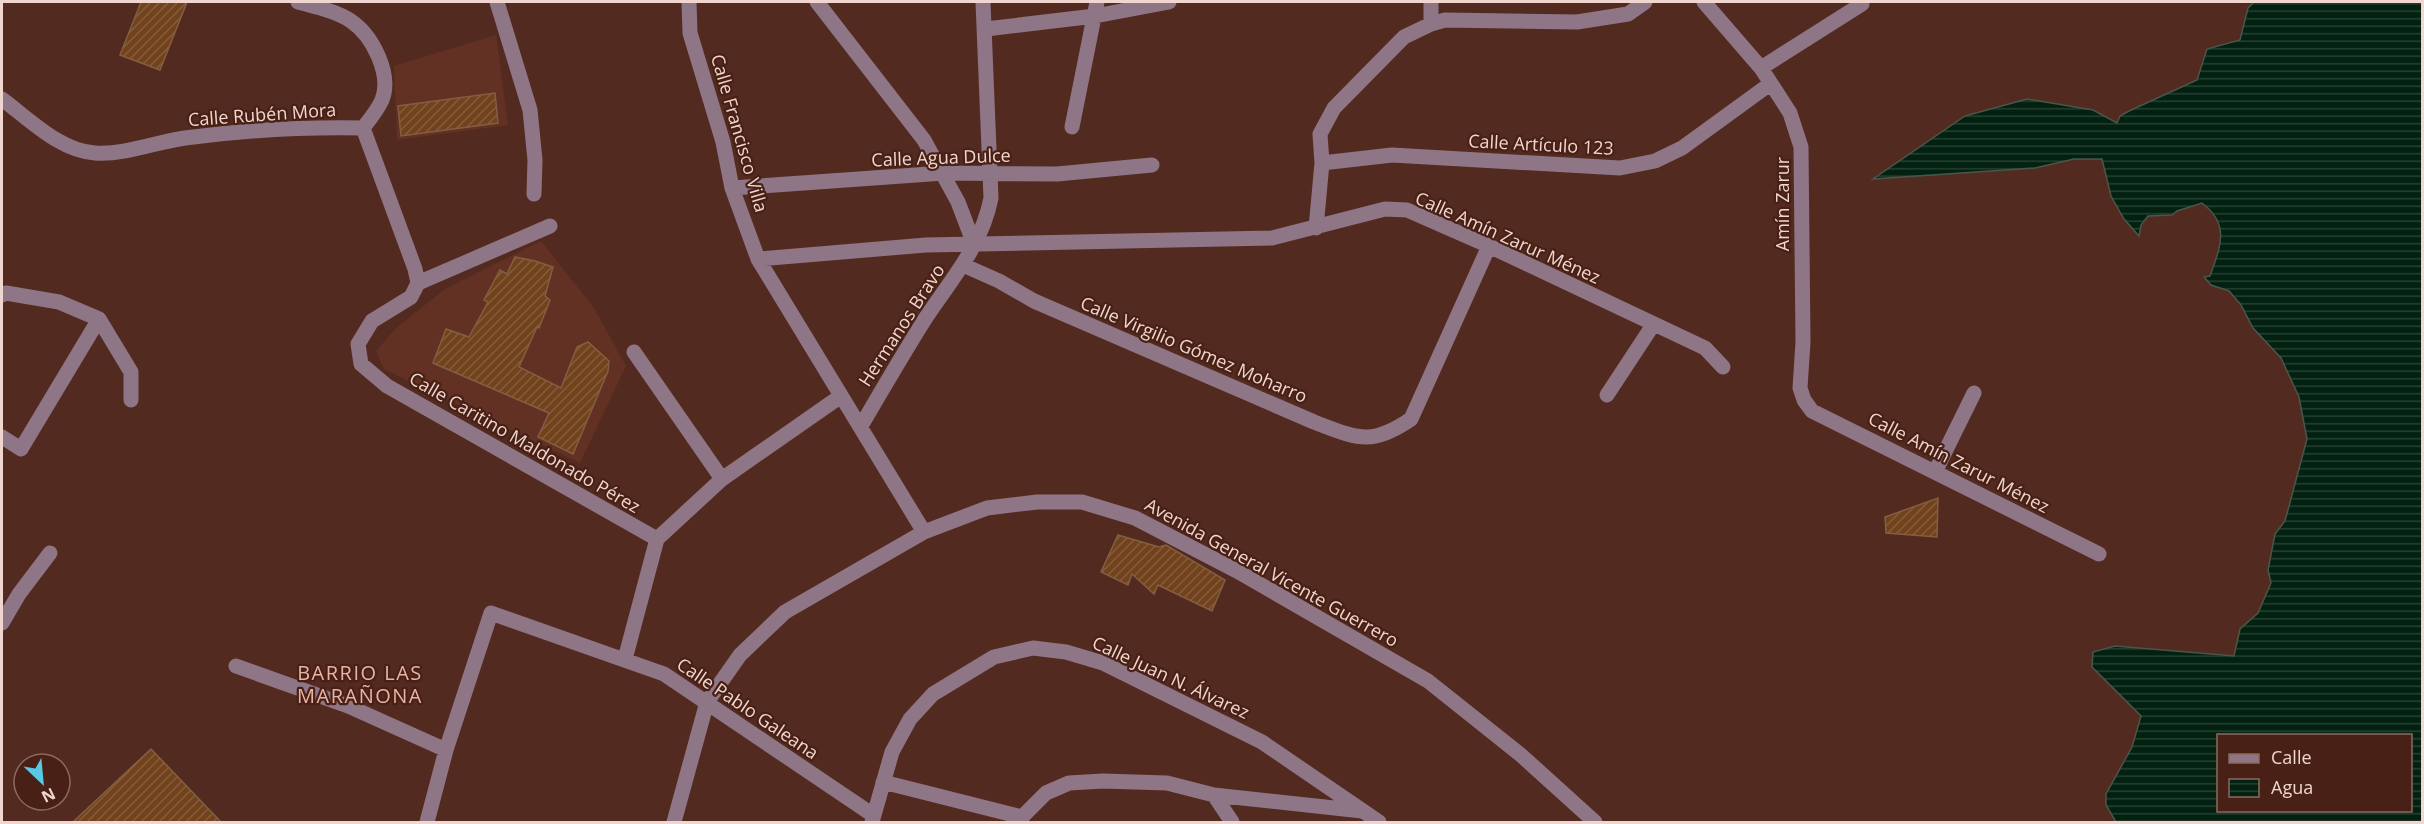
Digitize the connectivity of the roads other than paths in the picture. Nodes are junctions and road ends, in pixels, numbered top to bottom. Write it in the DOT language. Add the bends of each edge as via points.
graph roads {
  1 [pos="298,2"];
  2 [pos="497,2"];
  3 [pos="689,2"];
  4 [pos="817,2"];
  5 [pos="984,2"];
  6 [pos="1169,2"];
  7 [pos="1431,2"];
  8 [pos="1645,2"];
  9 [pos="1704,2"];
  10 [pos="1862,4"];
  11 [pos="1096,7"];
  12 [pos="1431,24"];
  13 [pos="986,29"];
  14 [pos="1761,68"];
  15 [pos="1770,84"];
  16 [pos="2,99"];
  17 [pos="1072,127"];
  18 [pos="363,128"];
  19 [pos="1323,163"];
  20 [pos="1152,165"];
  21 [pos="944,173"];
  22 [pos="990,173"];
  23 [pos="732,188"];
  24 [pos="534,194"];
  25 [pos="550,226"];
  26 [pos="1316,228"];
  27 [pos="974,244"];
  28 [pos="1490,246"];
  29 [pos="758,259"];
  30 [pos="963,265"];
  31 [pos="418,283"];
  32 [pos="3,292"];
  33 [pos="99,319"];
  34 [pos="1653,325"];
  35 [pos="634,352"];
  36 [pos="1723,367"];
  37 [pos="1974,393"];
  38 [pos="1607,395"];
  39 [pos="841,396"];
  40 [pos="131,400"];
  41 [pos="1804,400"];
  42 [pos="861,426"];
  43 [pos="2,436"];
  44 [pos="1935,472"];
  45 [pos="722,479"];
  46 [pos="924,532"];
  47 [pos="657,539"];
  48 [pos="50,553"];
  49 [pos="2099,554"];
  50 [pos="2,623"];
  51 [pos="625,659"];
  52 [pos="236,666"];
  53 [pos="708,702"];
  54 [pos="446,750"];
  55 [pos="883,782"];
  56 [pos="1214,795"];
  57 [pos="1364,812"];
  58 [pos="872,819"];
  59 [pos="1021,820"];
  60 [pos="427,822"];
  61 [pos="674,822"];
  62 [pos="1232,822"];
  63 [pos="1379,822"];
  64 [pos="1595,822"];
  1 -- 18 [label="street" via="352,22 368,39 385,81 383,98"];
  2 -- 24 [label="street" via="530,110"];
  3 -- 23 [label="street, Calle Francisco Villa" via="690,33 723,142"];
  4 -- 21 [label="street" via="924,140"];
  5 -- 13 [label="street, Hermanos Bravo"];
  6 -- 11 [label="street"];
  7 -- 12 [label="street"];
  8 -- 12 [label="street" via="1628,14 1577,22 1445,20"];
  9 -- 14 [label="street, Amín Zarur"];
  10 -- 14 [label="street"];
  11 -- 13 [label="street"];
  11 -- 17 [label="street"];
  12 -- 19 [label="street" via="1404,37 1334,108 1320,134"];
  13 -- 22 [label="street, Hermanos Bravo"];
  14 -- 15 [label="street, Amín Zarur"];
  15 -- 19 [label="street, Calle Artículo 123" via="1682,148 1655,161 1620,168 1392,155"];
  15 -- 41 [label="street, Amín Zarur" via="1790,113 1801,147 1800,388"];
  16 -- 18 [label="street, Calle Rubén Mora" via="64,144 94,153 185,138 318,127"];
  18 -- 31 [label="street"];
  19 -- 26 [label="street"];
  20 -- 22 [label="street, Calle Agua Dulce" via="1057,174"];
  21 -- 22 [label="street, Calle Agua Dulce"];
  21 -- 23 [label="street, Calle Agua Dulce"];
  21 -- 27 [label="street"];
  22 -- 27 [label="street, Hermanos Bravo" via="987,219"];
  23 -- 29 [label="street, Calle Francisco Villa"];
  25 -- 31 [label="street"];
  26 -- 27 [label="street, Calle Amín Zarur Ménez" via="1272,238"];
  26 -- 28 [label="street, Calle Amín Zarur Ménez" via="1385,209 1407,210"];
  27 -- 29 [label="street, Calle Amín Zarur Ménez"];
  27 -- 30 [label="street, Hermanos Bravo"];
  28 -- 30 [label="street, Calle Virgilio Gómez Moharro" via="1411,419 1373,438 1355,438 1314,422 1045,305"];
  28 -- 34 [label="street, Calle Amín Zarur Ménez"];
  29 -- 39 [label="street, Calle Francisco Villa"];
  30 -- 42 [label="street, Hermanos Bravo"];
  31 -- 47 [label="street, Calle Caritino Maldonado Pérez" via="411,297 372,321 358,344 361,364 374,377"];
  32 -- 33 [label="street" via="59,302"];
  33 -- 40 [label="street" via="131,372"];
  33 -- 43 [label="street" via="21,449"];
  34 -- 36 [label="street, Calle Amín Zarur Ménez" via="1705,348"];
  34 -- 38 [label="street"];
  35 -- 45 [label="street"];
  37 -- 44 [label="street"];
  39 -- 42 [label="street, Calle Francisco Villa"];
  39 -- 45 [label="street"];
  41 -- 44 [label="street, Calle Amín Zarur Ménez" via="1812,411"];
  42 -- 46 [label="street, Calle Francisco Villa"];
  44 -- 49 [label="street, Calle Amín Zarur Ménez"];
  45 -- 47 [label="street"];
  46 -- 53 [label="street, Avenida General Vicente Guerrero" via="785,612 740,655"];
  46 -- 64 [label="street, Avenida General Vicente Guerrero" via="987,508 1037,502 1082,502 1135,518 1237,571 1428,681"];
  47 -- 51 [label="street"];
  48 -- 50 [label="street"];
  51 -- 53 [label="street, Calle Pablo Galeana" via="664,674"];
  51 -- 54 [label="street, Calle Pablo Galeana" via="491,613"];
  52 -- 54 [label="street" via="348,706"];
  53 -- 58 [label="street, Calle Pablo Galeana"];
  53 -- 61 [label="street, Avenida General Vicente Guerrero"];
  54 -- 60 [label="street"];
  55 -- 57 [label="street, Calle Juan N. Álvarez" via="892,752 910,720 933,694 994,657 1033,648 1066,652 1103,663 1209,715 1262,742"];
  55 -- 58 [label="street, Calle Juan N. Álvarez"];
  55 -- 59 [label="street"];
  56 -- 57 [label="street"];
  56 -- 59 [label="street" via="1167,783 1069,783 1046,793"];
  56 -- 62 [label="street"];
  57 -- 63 [label="street, Calle Juan N. Álvarez"];
}
